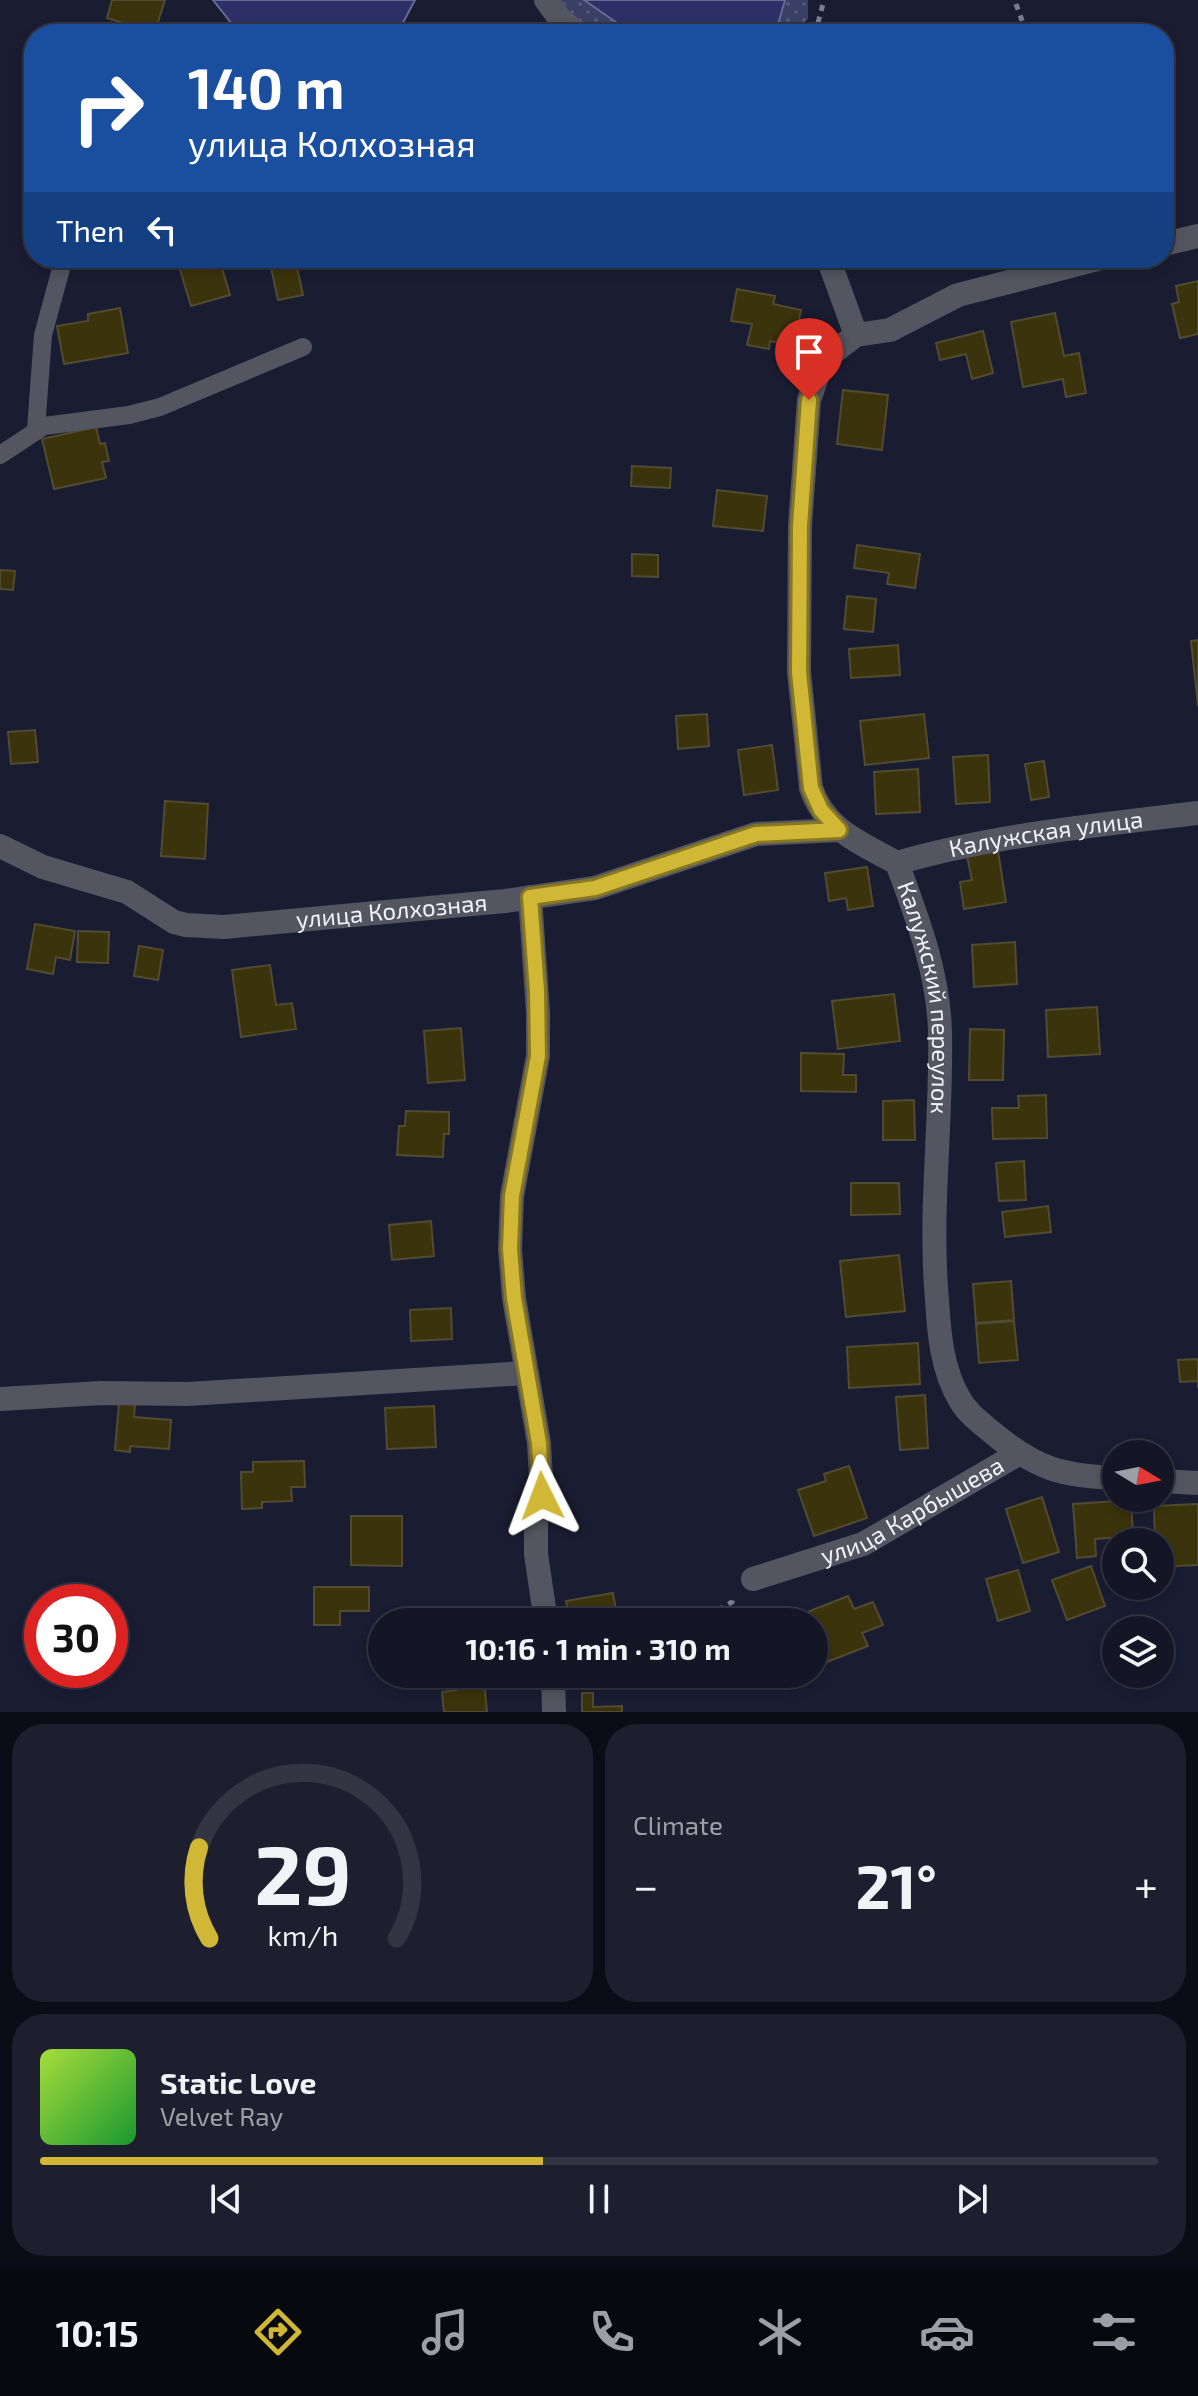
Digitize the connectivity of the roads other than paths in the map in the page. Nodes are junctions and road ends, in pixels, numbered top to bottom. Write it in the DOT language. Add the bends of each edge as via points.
graph roads {
  1 [pos="546,0"];
  2 [pos="566,24"];
  3 [pos="1198,236"];
  4 [pos="1174,242"];
  5 [pos="61,268"];
  6 [pos="832,268"];
  7 [pos="1063,268"];
  8 [pos="856,335"];
  9 [pos="303,347"];
  10 [pos="36,429"];
  11 [pos="0,455"];
  12 [pos="1198,813"];
  13 [pos="839,830"];
  14 [pos="0,846"];
  15 [pos="897,863"];
  16 [pos="530,897"];
  17 [pos="526,1373"];
  18 [pos="0,1399"];
  19 [pos="1018,1454"];
  20 [pos="1102,1478"];
  21 [pos="1174,1482"];
  22 [pos="1198,1483"];
  23 [pos="753,1579"];
  24 [pos="544,1608"];
  25 [pos="553,1688"];
  26 [pos="554,1712"];
  1 -- 2 [label="street"];
  3 -- 4 [label="street"];
  5 -- 10 [label="lane" via="43,335"];
  6 -- 8 [label="street"];
  7 -- 8 [label="street" via="958,295 890,330"];
  8 -- 13 [label="street, Калужский переулок" via="831,354 809,400 800,526 799,672 811,788"];
  9 -- 10 [label="lane" via="160,407"];
  10 -- 11 [label="lane"];
  12 -- 15 [label="street, Калужская улица" via="942,850"];
  13 -- 15 [label="street, Калужский переулок"];
  13 -- 16 [label="street, улица Колхозная" via="756,834 595,888"];
  14 -- 16 [label="street, улица Колхозная" via="43,867 127,892 165,918 186,925 224,927"];
  15 -- 19 [label="street, Калужский переулок" via="924,939 940,1031 933,1258 943,1360 965,1408"];
  16 -- 17 [label="street" via="538,1056 512,1196 510,1249"];
  17 -- 18 [label="street" via="188,1394"];
  17 -- 24 [label="street" via="539,1443 542,1496 536,1554"];
  19 -- 20 [label="street, улица Карбышева" via="1061,1473"];
  19 -- 23 [label="street, улица Карбышева" via="863,1544"];
  21 -- 22 [label="street"];
  25 -- 26 [label="street"];
}
